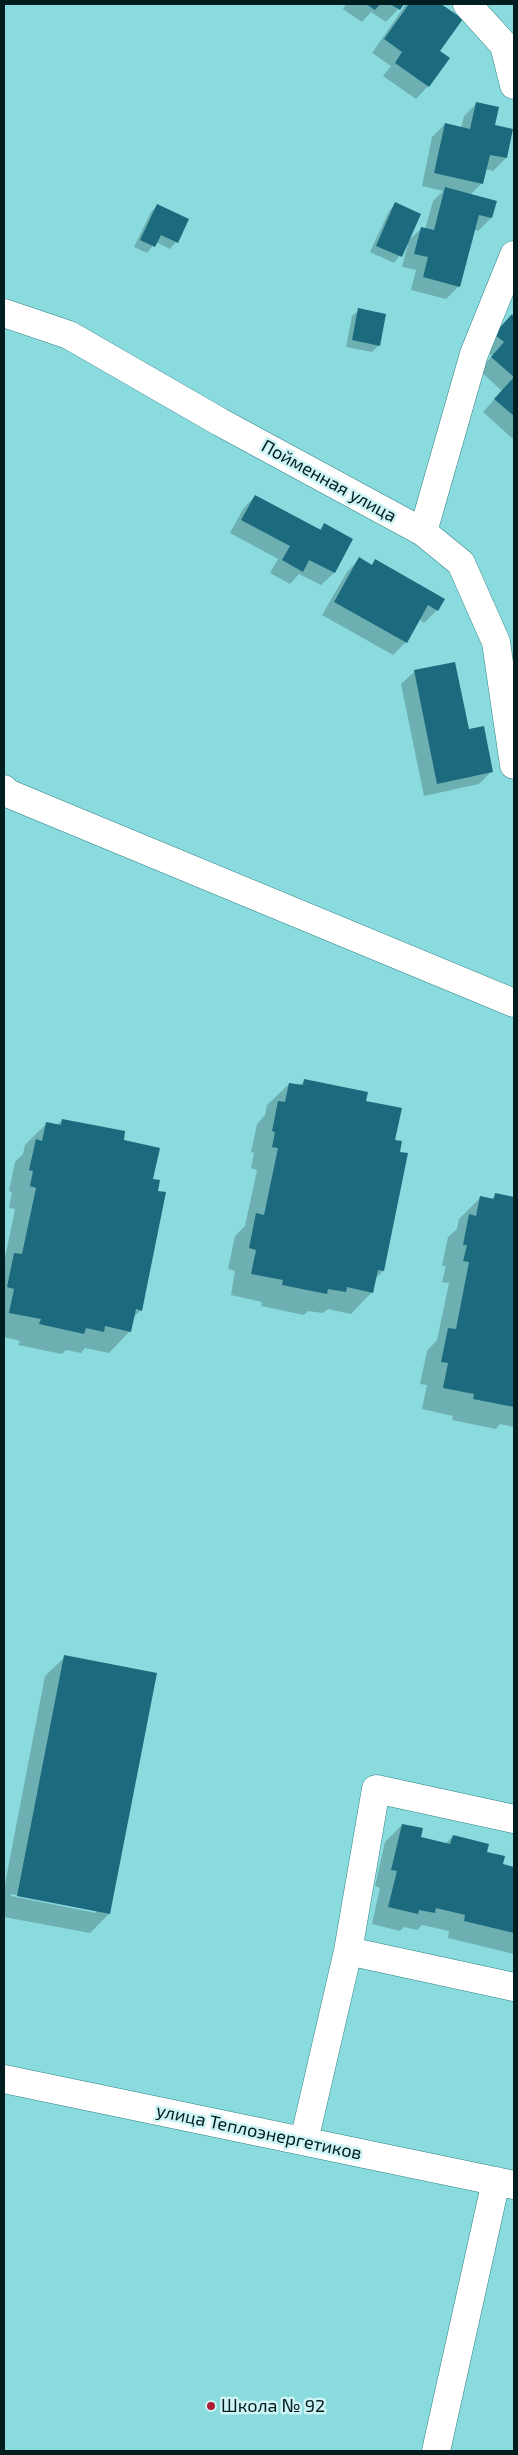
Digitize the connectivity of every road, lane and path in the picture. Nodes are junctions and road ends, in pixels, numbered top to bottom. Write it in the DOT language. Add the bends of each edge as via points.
graph roads {
  1 [pos="468,4"];
  2 [pos="514,85"];
  3 [pos="514,255"];
  4 [pos="4,313"];
  5 [pos="423,532"];
  6 [pos="514,765"];
  7 [pos="4,789"];
  8 [pos="514,1004"];
  9 [pos="514,1819"];
  10 [pos="348,1951"];
  11 [pos="514,1987"];
  12 [pos="4,2079"];
  13 [pos="304,2141"];
  14 [pos="505,2183"];
  15 [pos="436,2451"];
  1 -- 2 [label="street" via="504,44"];
  3 -- 5 [label="street" via="474,354"];
  4 -- 5 [label="street, Пойменная улица" via="69,335 220,422"];
  5 -- 6 [label="street, Пойменная улица" via="461,563 496,642"];
  7 -- 8 [label="street"];
  9 -- 10 [label="street" via="376,1789"];
  10 -- 11 [label="street"];
  10 -- 13 [label="street"];
  12 -- 13 [label="street, улица Теплоэнергетиков"];
  13 -- 14 [label="street, улица Теплоэнергетиков"];
  14 -- 15 [label="street"];
}
